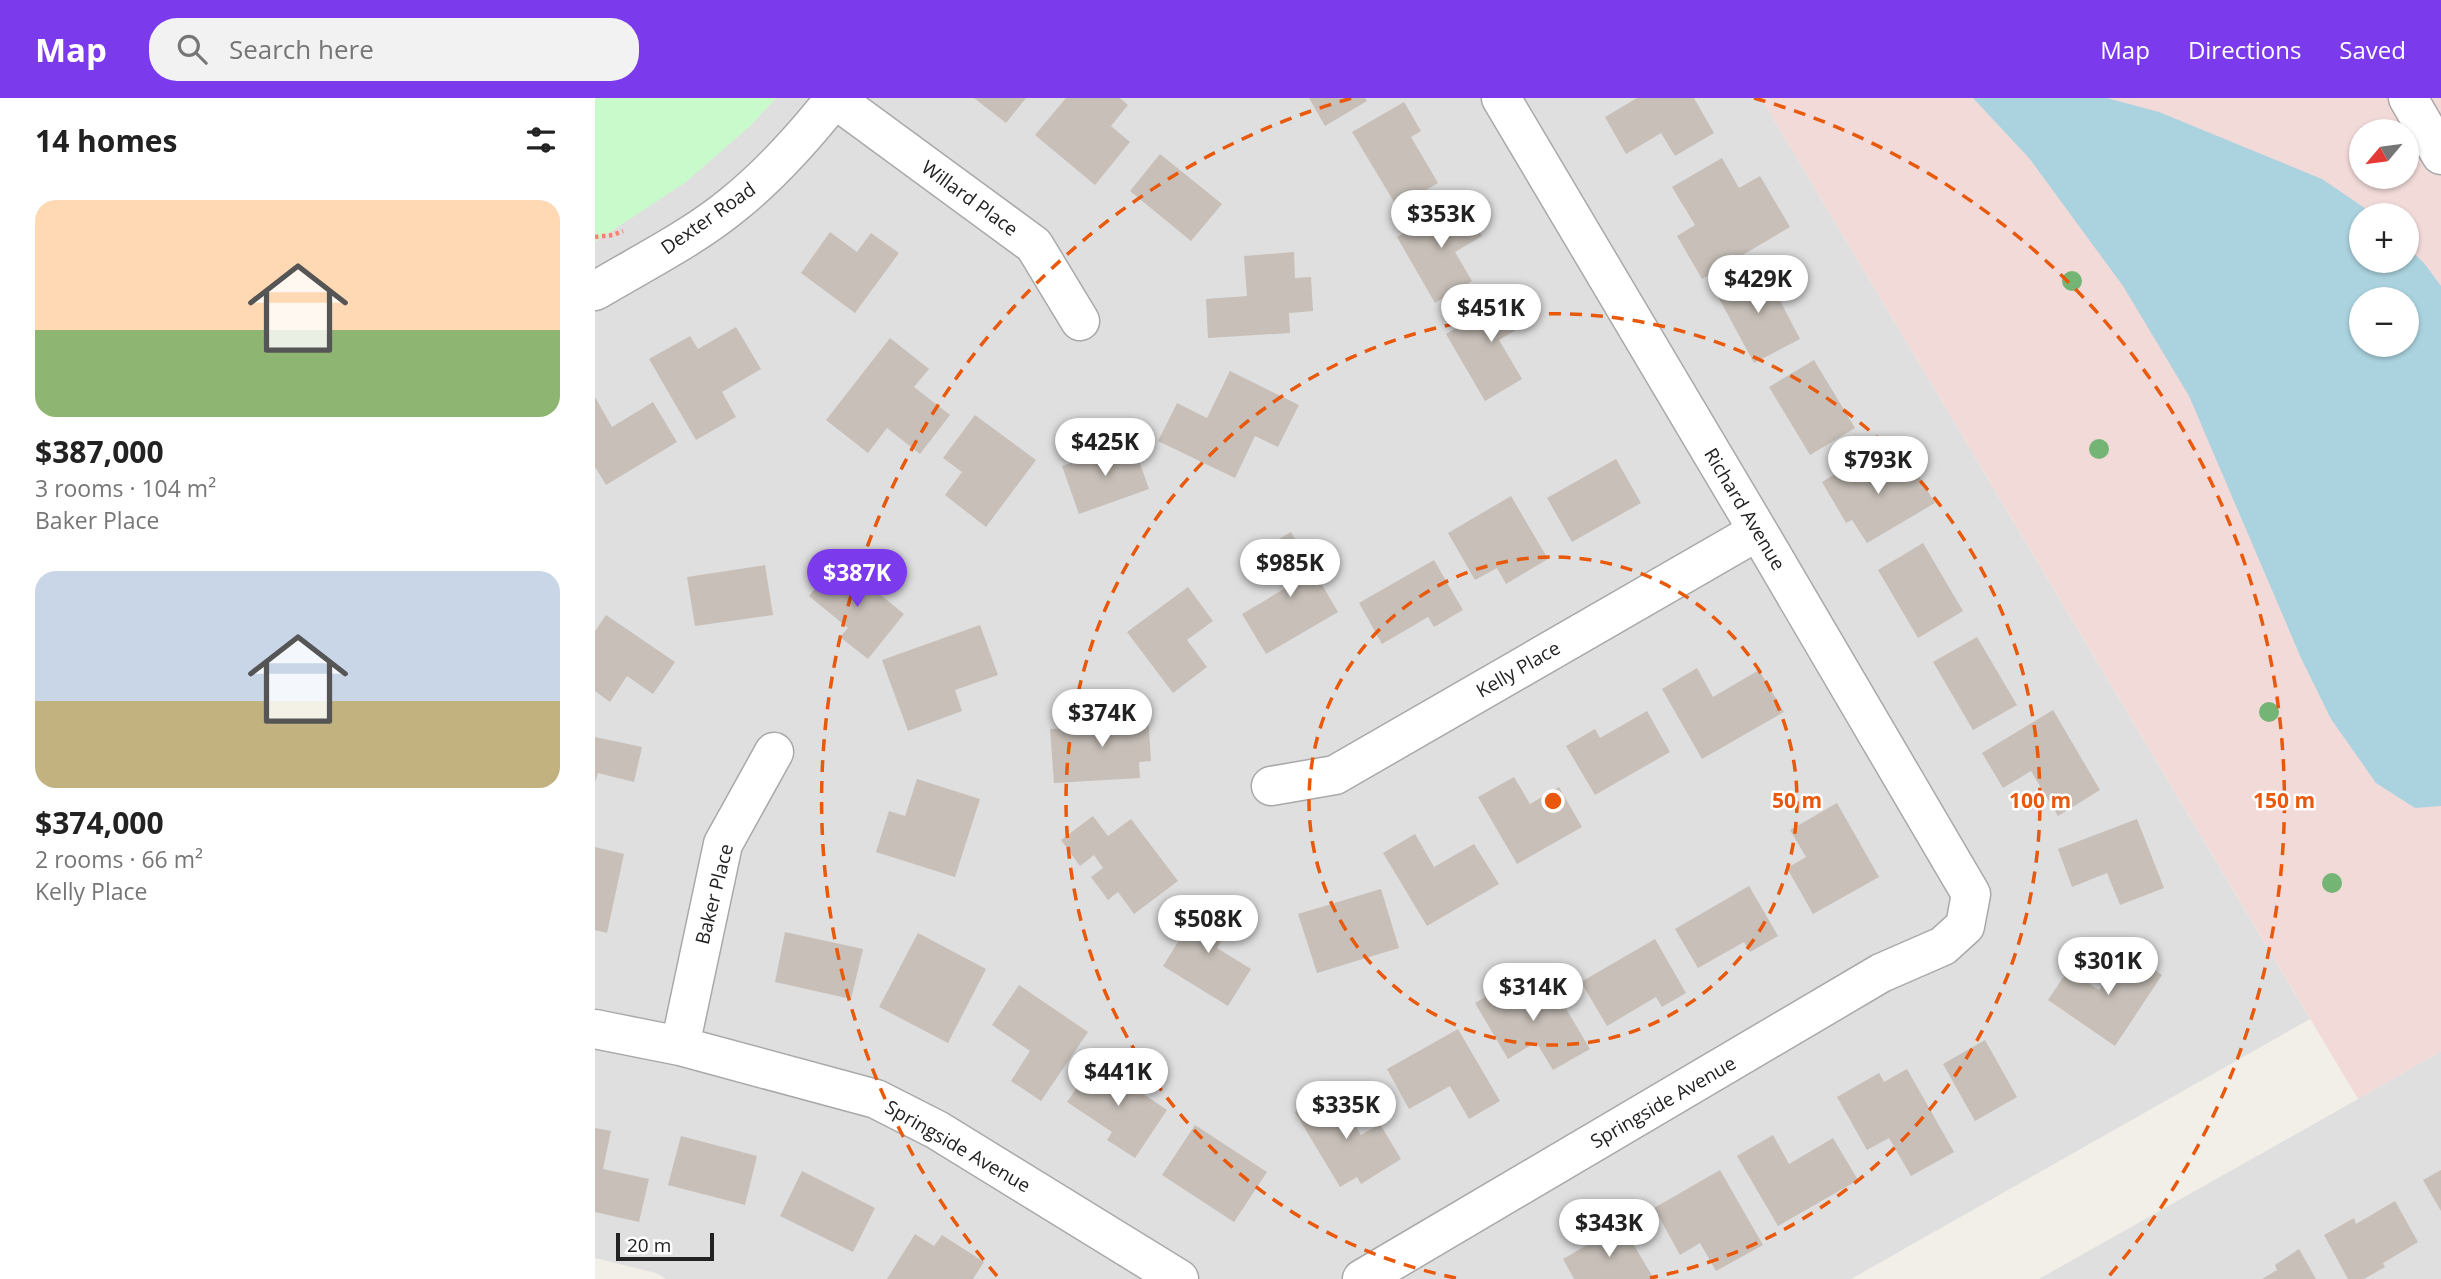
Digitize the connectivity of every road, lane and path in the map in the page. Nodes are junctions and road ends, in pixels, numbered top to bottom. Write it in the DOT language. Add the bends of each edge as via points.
graph roads {
  1 [pos="835,98"];
  2 [pos="1501,98"];
  3 [pos="2408,98"];
  4 [pos="2441,155"];
  5 [pos="624,230"];
  6 [pos="595,237"];
  7 [pos="595,291"];
  8 [pos="1080,321"];
  9 [pos="1758,531"];
  10 [pos="774,752"];
  11 [pos="1271,786"];
  12 [pos="1965,926"];
  13 [pos="595,1029"];
  14 [pos="680,1046"];
  15 [pos="1179,1279"];
  16 [pos="1361,1279"];
  1 -- 7 [label="street, Dexter Road" via="792,149 733,204"];
  1 -- 8 [label="street, Willard Place" via="1034,245"];
  2 -- 9 [label="street, Richard Avenue"];
  3 -- 4 [label="street"];
  5 -- 6 [label="path"];
  9 -- 11 [label="street, Kelly Place" via="1335,775"];
  9 -- 12 [label="street, Richard Avenue" via="1971,894"];
  10 -- 14 [label="street, Baker Place" via="723,844"];
  12 -- 16 [label="street, Springside Avenue" via="1943,946 1881,973"];
  13 -- 14 [label="street, Springside Avenue"];
  14 -- 15 [label="street, Springside Avenue" via="877,1100 937,1130"];
}
